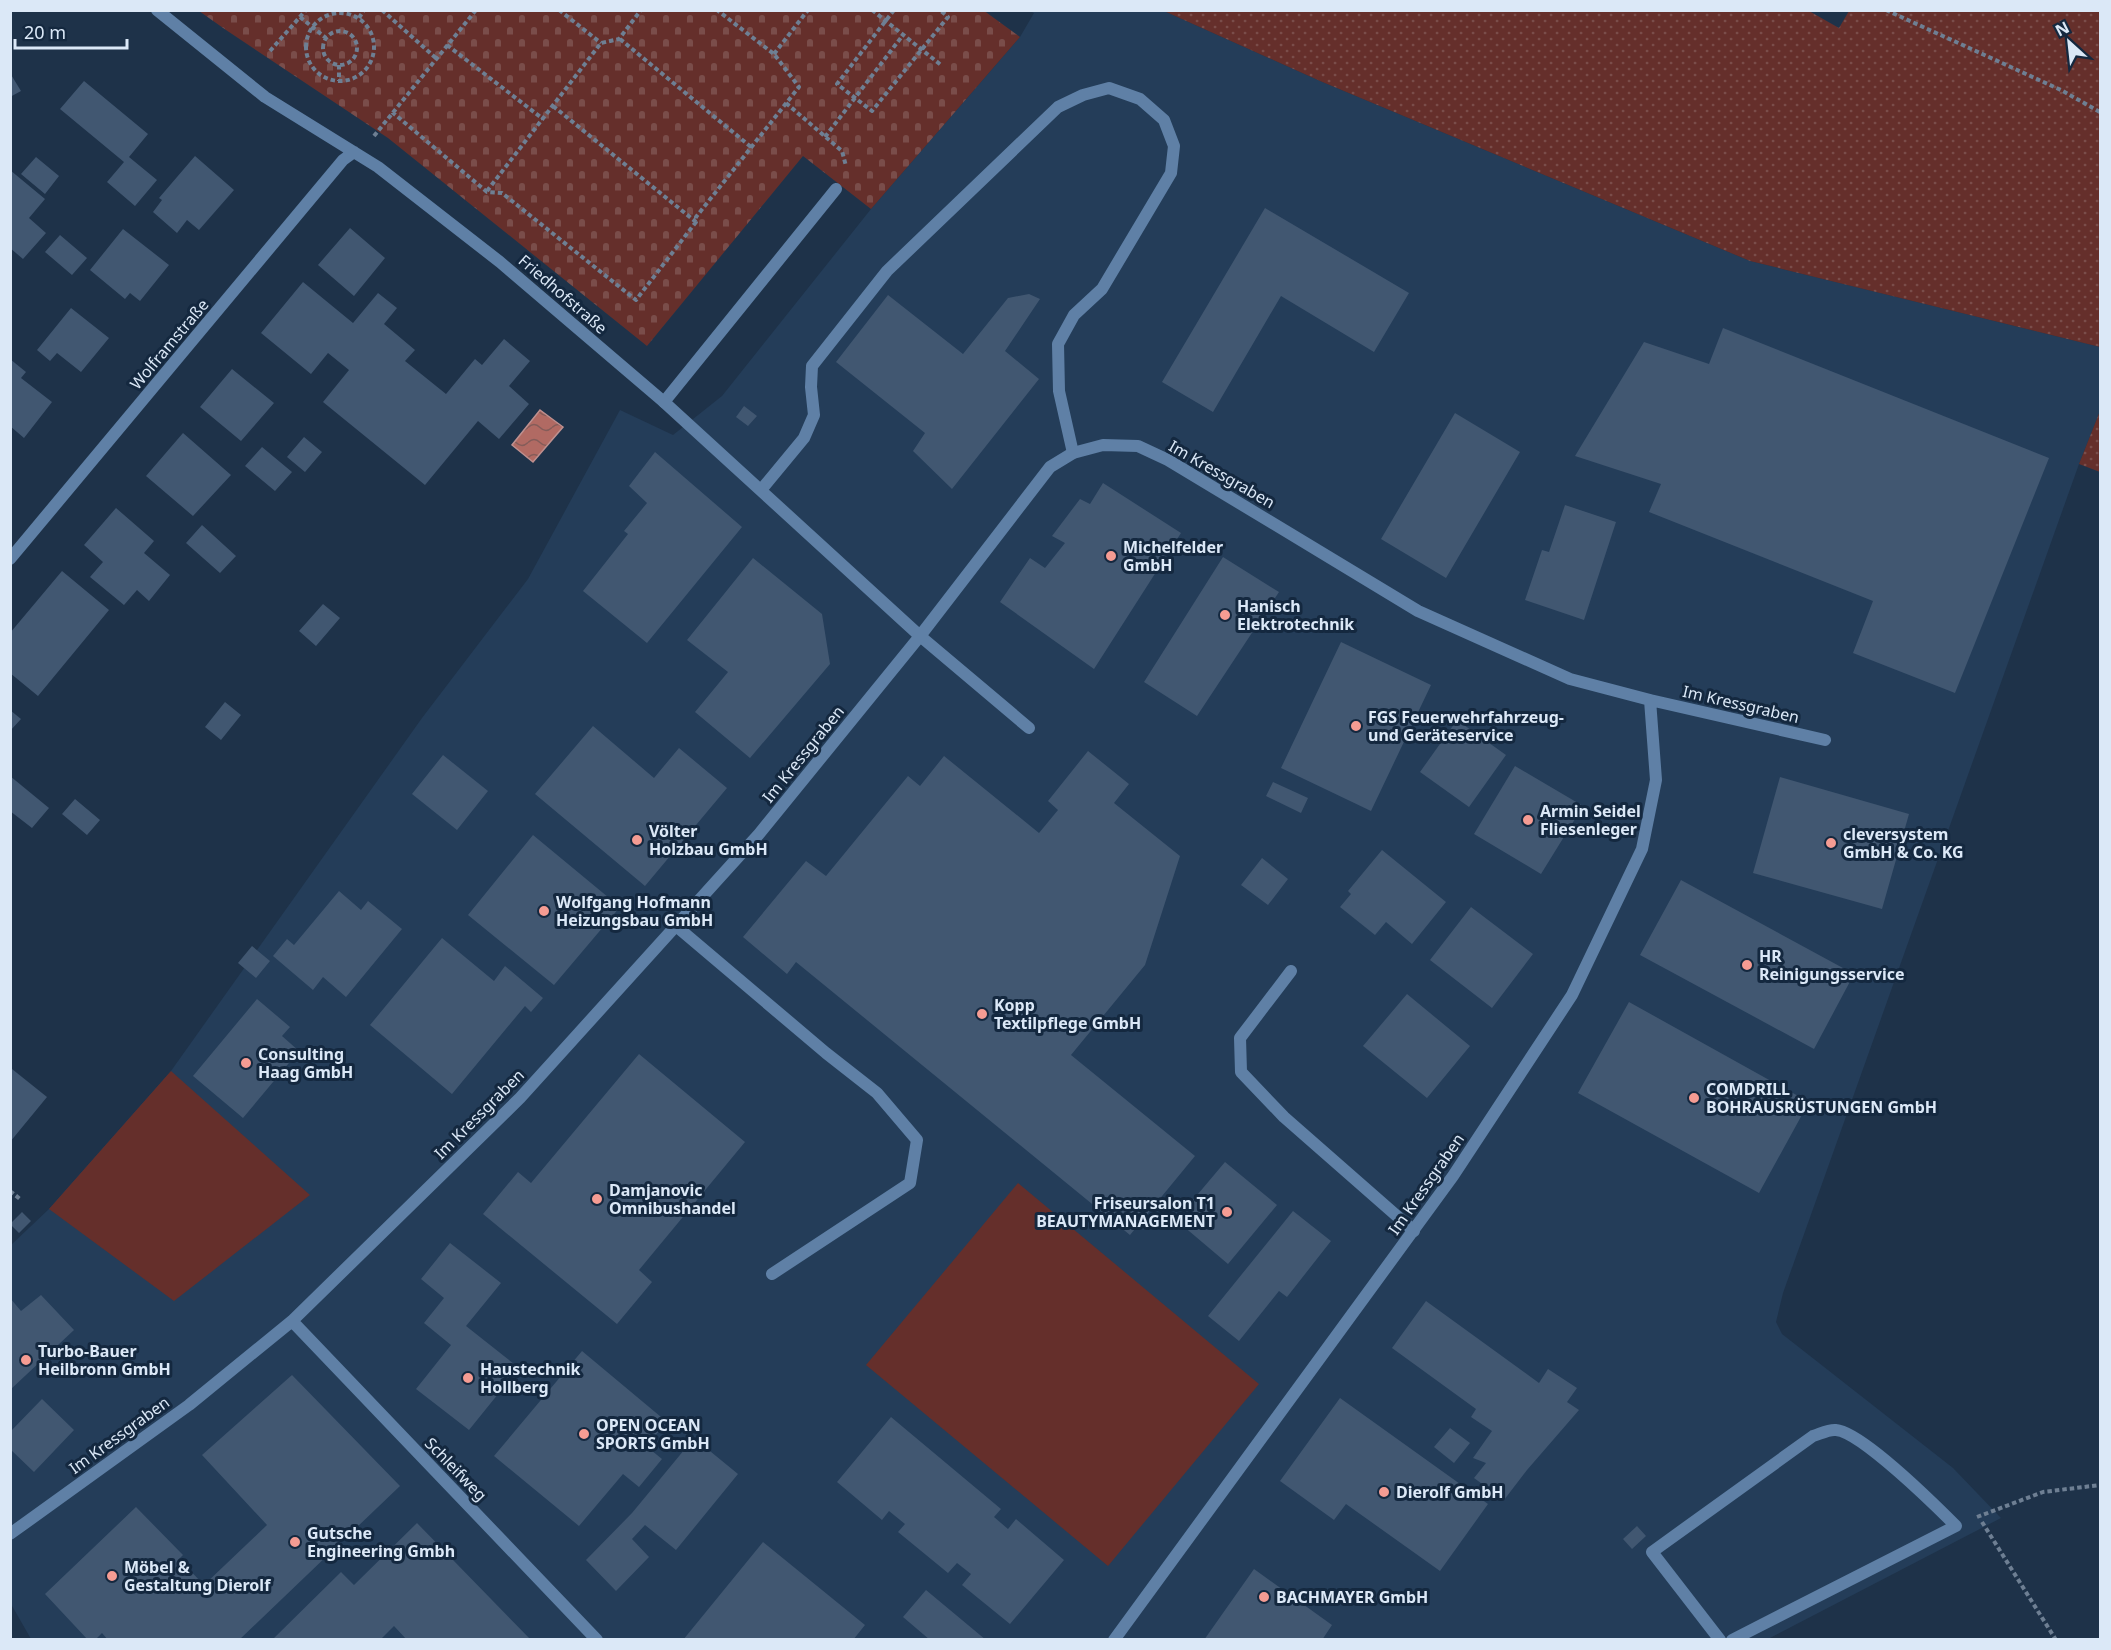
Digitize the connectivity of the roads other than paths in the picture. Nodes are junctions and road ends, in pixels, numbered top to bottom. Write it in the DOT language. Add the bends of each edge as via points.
graph roads {
  1 [pos="157,10"];
  2 [pos="357,154"];
  3 [pos="836,189"];
  4 [pos="664,402"];
  5 [pos="1072,453"];
  6 [pos="761,490"];
  7 [pos="10,559"];
  8 [pos="920,636"];
  9 [pos="1650,700"];
  10 [pos="1029,728"];
  11 [pos="1825,740"];
  12 [pos="676,926"];
  13 [pos="1291,971"];
  14 [pos="1414,1231"];
  15 [pos="772,1274"];
  16 [pos="292,1321"];
  17 [pos="10,1533"];
  18 [pos="597,1640"];
  19 [pos="1114,1640"];
  20 [pos="1720,1640"];
  21 [pos="1732,1640"];
  1 -- 2 [label="street, Friedhofstraße" via="266,98"];
  2 -- 4 [label="street, Friedhofstraße" via="500,262"];
  2 -- 7 [label="street, Wolframstraße" via="343,160"];
  3 -- 4 [label="street"];
  4 -- 6 [label="street, Friedhofstraße"];
  5 -- 6 [label="street" via="1059,392 1058,344 1074,315 1102,289 1171,173 1174,146 1164,120 1140,99 1109,88 1083,94 1058,107 887,271 812,366 814,415 804,438"];
  5 -- 8 [label="street, Im Kressgraben" via="1050,467"];
  5 -- 9 [label="street, Im Kressgraben" via="1103,445 1138,446 1168,460 1418,611 1570,679"];
  6 -- 8 [label="street, Friedhofstraße"];
  8 -- 10 [label="street, Friedhofstraße"];
  8 -- 12 [label="street, Im Kressgraben" via="759,834"];
  9 -- 11 [label="street, Im Kressgraben"];
  9 -- 14 [label="street, Im Kressgraben" via="1656,780 1642,849 1572,995"];
  12 -- 15 [label="street" via="878,1093 917,1140 910,1182"];
  12 -- 16 [label="street, Im Kressgraben" via="520,1098"];
  13 -- 14 [label="street" via="1239,1038 1241,1072 1284,1117"];
  14 -- 19 [label="street, Im Kressgraben"];
  16 -- 17 [label="street, Im Kressgraben" via="189,1405"];
  16 -- 18 [label="street, Schleifweg"];
  20 -- 21 [label="street" via="1652,1552 1814,1436 1834,1429 1850,1434 1918,1489 1956,1526"];
}
